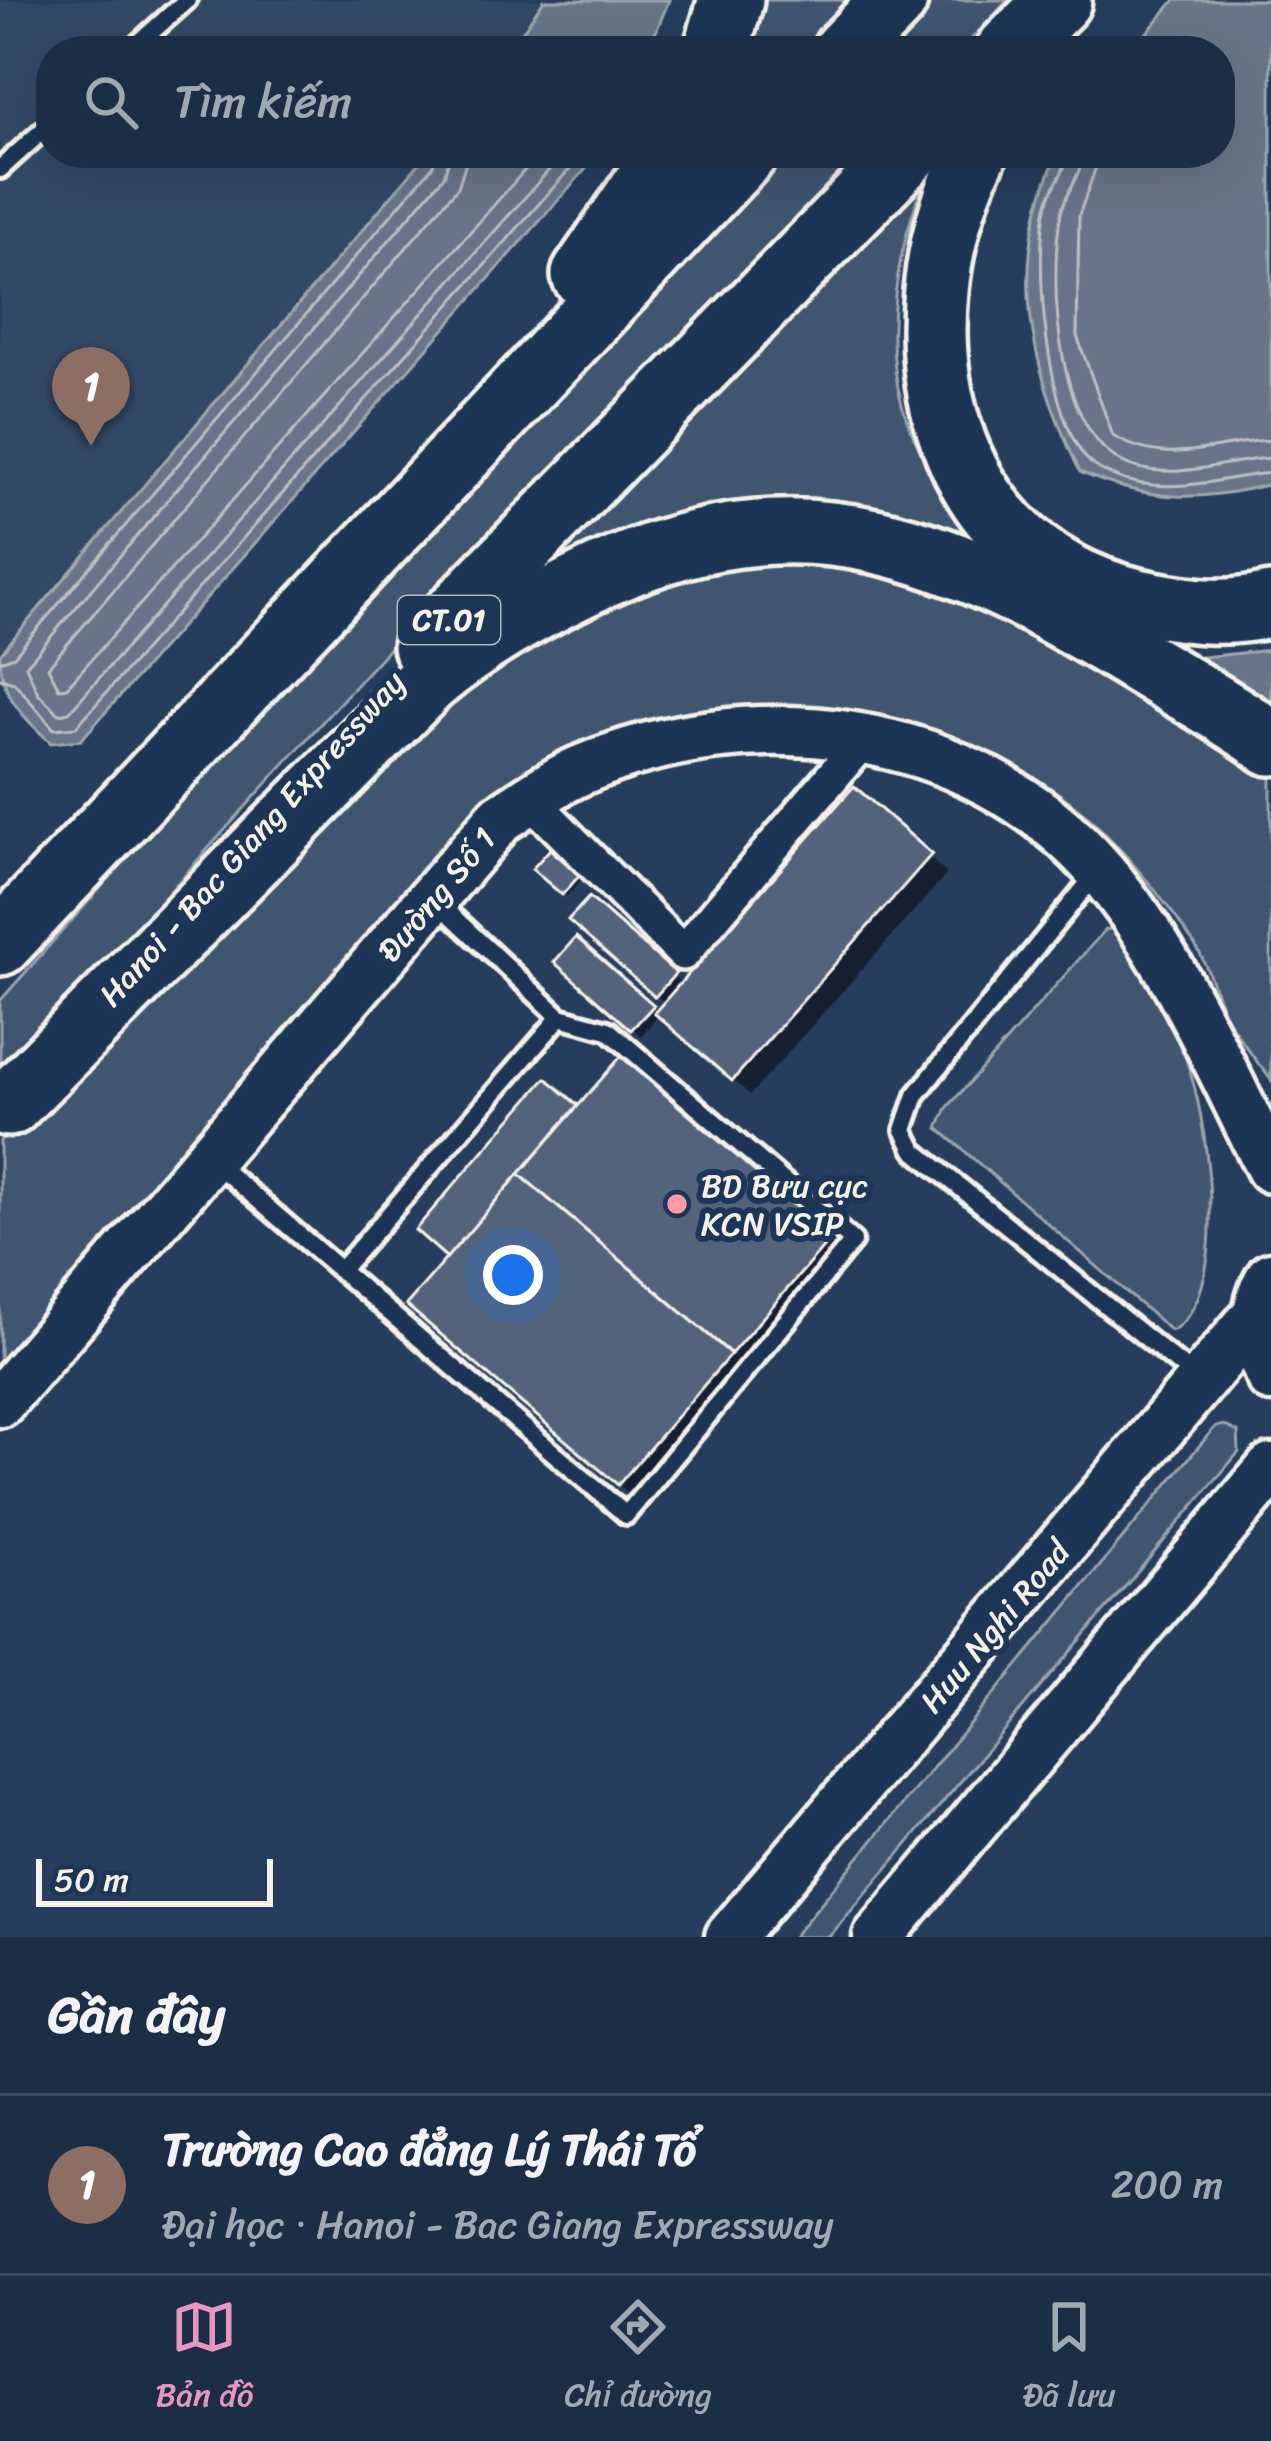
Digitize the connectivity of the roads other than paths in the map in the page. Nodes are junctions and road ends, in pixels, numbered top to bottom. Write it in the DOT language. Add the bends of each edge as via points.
graph roads {
  1 [pos="188,0"];
  2 [pos="731,0"];
  3 [pos="895,0"];
  4 [pos="1059,0"];
  5 [pos="1098,0"];
  6 [pos="147,36"];
  7 [pos="720,36"];
  8 [pos="860,36"];
  9 [pos="1023,36"];
  10 [pos="1063,36"];
  11 [pos="36,137"];
  12 [pos="657,168"];
  13 [pos="731,168"];
  14 [pos="892,168"];
  15 [pos="969,168"];
  16 [pos="0,169"];
  17 [pos="1271,605"];
  18 [pos="865,738"];
  19 [pos="1271,742"];
  20 [pos="145,792"];
  21 [pos="530,799"];
  22 [pos="1100,870"];
  23 [pos="433,898"];
  24 [pos="0,943"];
  25 [pos="560,1017"];
  26 [pos="4,1109"];
  27 [pos="212,1160"];
  28 [pos="1271,1168"];
  29 [pos="340,1270"];
  30 [pos="1264,1296"];
  31 [pos="1271,1377"];
  32 [pos="1202,1382"];
  33 [pos="0,1402"];
  34 [pos="1271,1468"];
  35 [pos="730,1937"];
  36 [pos="878,1937"];
  1 -- 6 [label="lane"];
  2 -- 7 [label="highway"];
  3 -- 8 [label="highway"];
  4 -- 9 [label="highway"];
  5 -- 10 [label="highway"];
  11 -- 16 [label="lane"];
  12 -- 20 [label="highway" via="585,274"];
  13 -- 20 [label="highway"];
  14 -- 26 [label="highway, Hanoi - Bac Giang Expressway / CT.01" via="461,607"];
  15 -- 17 [label="highway" via="949,218 931,317 946,423 983,497 1028,549 1107,596 1196,612"];
  18 -- 21 [label="street, Đường Số 1" via="765,733 667,742 576,772"];
  18 -- 21 [label="street" via="682,953"];
  18 -- 22 [label="street, Đường Số 1" via="921,750 986,782 1065,833"];
  19 -- 26 [label="highway" via="1084,627 934,555 820,532 737,534 664,549 502,624 449,663"];
  20 -- 24 [label="highway"];
  21 -- 23 [label="street, Đường Số 1" via="501,818"];
  22 -- 28 [label="street, Đường Số 1" via="1176,982"];
  22 -- 32 [label="lane" via="916,1095 904,1130 914,1150"];
  23 -- 25 [label="lane"];
  23 -- 27 [label="street, Đường Số 1"];
  25 -- 29 [label="lane"];
  25 -- 29 [label="lane" via="608,1030 854,1241 626,1515"];
  27 -- 29 [label="lane"];
  27 -- 33 [label="street, Đường Số 1"];
  30 -- 31 [label="street" via="1256,1337"];
  30 -- 32 [label="street, Huu Nghi Road"];
  32 -- 35 [label="street, Huu Nghi Road"];
  34 -- 36 [label="street"];
}
